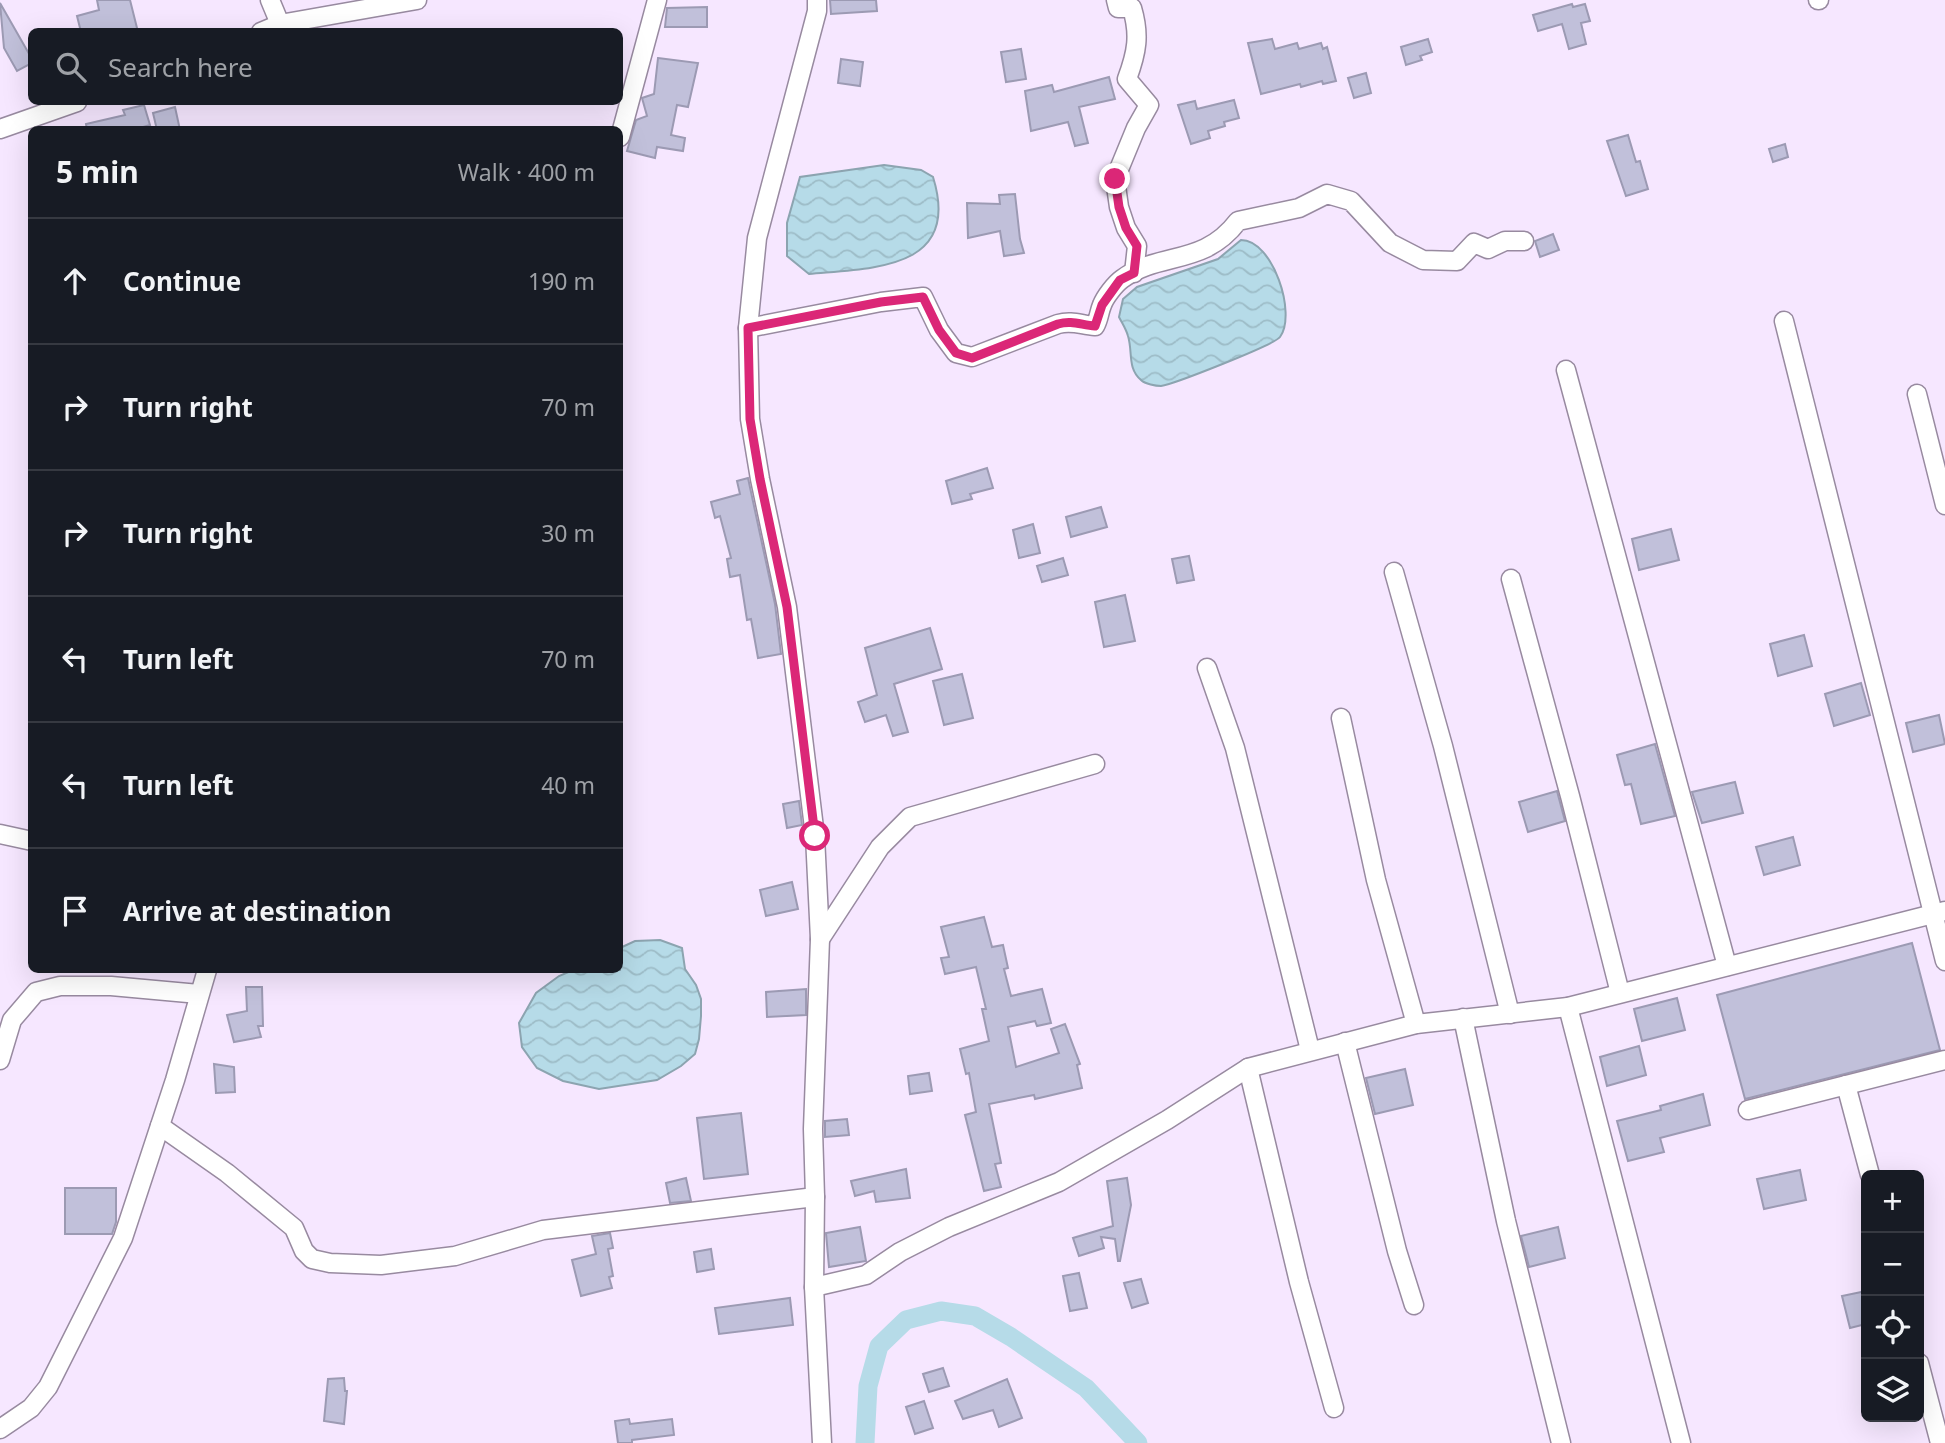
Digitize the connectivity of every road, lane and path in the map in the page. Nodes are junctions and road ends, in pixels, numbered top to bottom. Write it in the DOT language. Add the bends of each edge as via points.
graph roads {
  1 [pos="270,0"];
  2 [pos="417,0"];
  3 [pos="657,0"];
  4 [pos="817,0"];
  5 [pos="1116,0"];
  6 [pos="280,24"];
  7 [pos="270,28"];
  8 [pos="69,105"];
  9 [pos="623,126"];
  10 [pos="0,130"];
  11 [pos="1524,241"];
  12 [pos="1134,273"];
  13 [pos="1784,321"];
  14 [pos="748,328"];
  15 [pos="1566,370"];
  16 [pos="1917,394"];
  17 [pos="1945,505"];
  18 [pos="1394,572"];
  19 [pos="1511,579"];
  20 [pos="1208,668"];
  21 [pos="1341,718"];
  22 [pos="1095,764"];
  23 [pos="0,834"];
  24 [pos="28,840"];
  25 [pos="1939,913"];
  26 [pos="821,939"];
  27 [pos="1945,961"];
  28 [pos="1727,966"];
  29 [pos="206,973"];
  30 [pos="1620,993"];
  31 [pos="199,994"];
  32 [pos="1568,1007"];
  33 [pos="1510,1014"];
  34 [pos="1463,1018"];
  35 [pos="1416,1024"];
  36 [pos="1345,1042"];
  37 [pos="1310,1050"];
  38 [pos="0,1060"];
  39 [pos="1945,1060"];
  40 [pos="1248,1068"];
  41 [pos="1846,1085"];
  42 [pos="1748,1110"];
  43 [pos="160,1126"];
  44 [pos="1869,1170"];
  45 [pos="816,1197"];
  46 [pos="814,1287"];
  47 [pos="1414,1305"];
  48 [pos="1924,1382"];
  49 [pos="1334,1408"];
  50 [pos="0,1429"];
  51 [pos="822,1443"];
  52 [pos="1561,1443"];
  53 [pos="1681,1443"];
  54 [pos="1940,1443"];
  1 -- 6 [label="street"];
  2 -- 6 [label="street"];
  3 -- 9 [label="street"];
  4 -- 14 [label="street" via="757,238"];
  5 -- 12 [label="street" via="1118,8 1132,8 1138,29 1127,79 1149,105 1115,179 1119,207 1137,246"];
  6 -- 7 [label="street"];
  8 -- 10 [label="street"];
  11 -- 12 [label="street" via="1505,241 1488,249 1474,243 1457,261 1423,260 1390,243 1350,201 1327,194 1300,208 1238,221 1227,235 1200,252"];
  12 -- 14 [label="street" via="1114,288 1095,326 1070,320 972,358 956,353 923,297"];
  13 -- 25 [label="street"];
  14 -- 26 [label="street" via="750,419 787,607 815,836"];
  15 -- 28 [label="street"];
  16 -- 17 [label="street"];
  18 -- 33 [label="street"];
  19 -- 30 [label="street"];
  20 -- 37 [label="street" via="1236,748"];
  21 -- 35 [label="street" via="1376,880"];
  22 -- 26 [label="street" via="911,817 880,847"];
  23 -- 24 [label="street"];
  25 -- 27 [label="street"];
  25 -- 28 [label="street"];
  26 -- 45 [label="street" via="813,1129"];
  28 -- 30 [label="street"];
  29 -- 31 [label="street"];
  30 -- 32 [label="street"];
  31 -- 38 [label="street" via="111,986 60,986 36,992 12,1020"];
  31 -- 43 [label="street"];
  32 -- 33 [label="street"];
  32 -- 53 [label="street"];
  33 -- 34 [label="street"];
  34 -- 35 [label="street"];
  34 -- 52 [label="street" via="1506,1221"];
  35 -- 36 [label="street"];
  36 -- 37 [label="street"];
  36 -- 47 [label="street"];
  37 -- 40 [label="street"];
  39 -- 41 [label="street"];
  40 -- 46 [label="street" via="1059,1182 948,1227 866,1275"];
  40 -- 49 [label="street"];
  41 -- 42 [label="street"];
  41 -- 44 [label="street"];
  43 -- 45 [label="street" via="227,1172 295,1228 312,1259 330,1263 381,1265 455,1256 543,1230"];
  43 -- 50 [label="street" via="123,1238 48,1387 31,1408"];
  45 -- 46 [label="street"];
  46 -- 51 [label="street"];
  48 -- 54 [label="street"];
}
